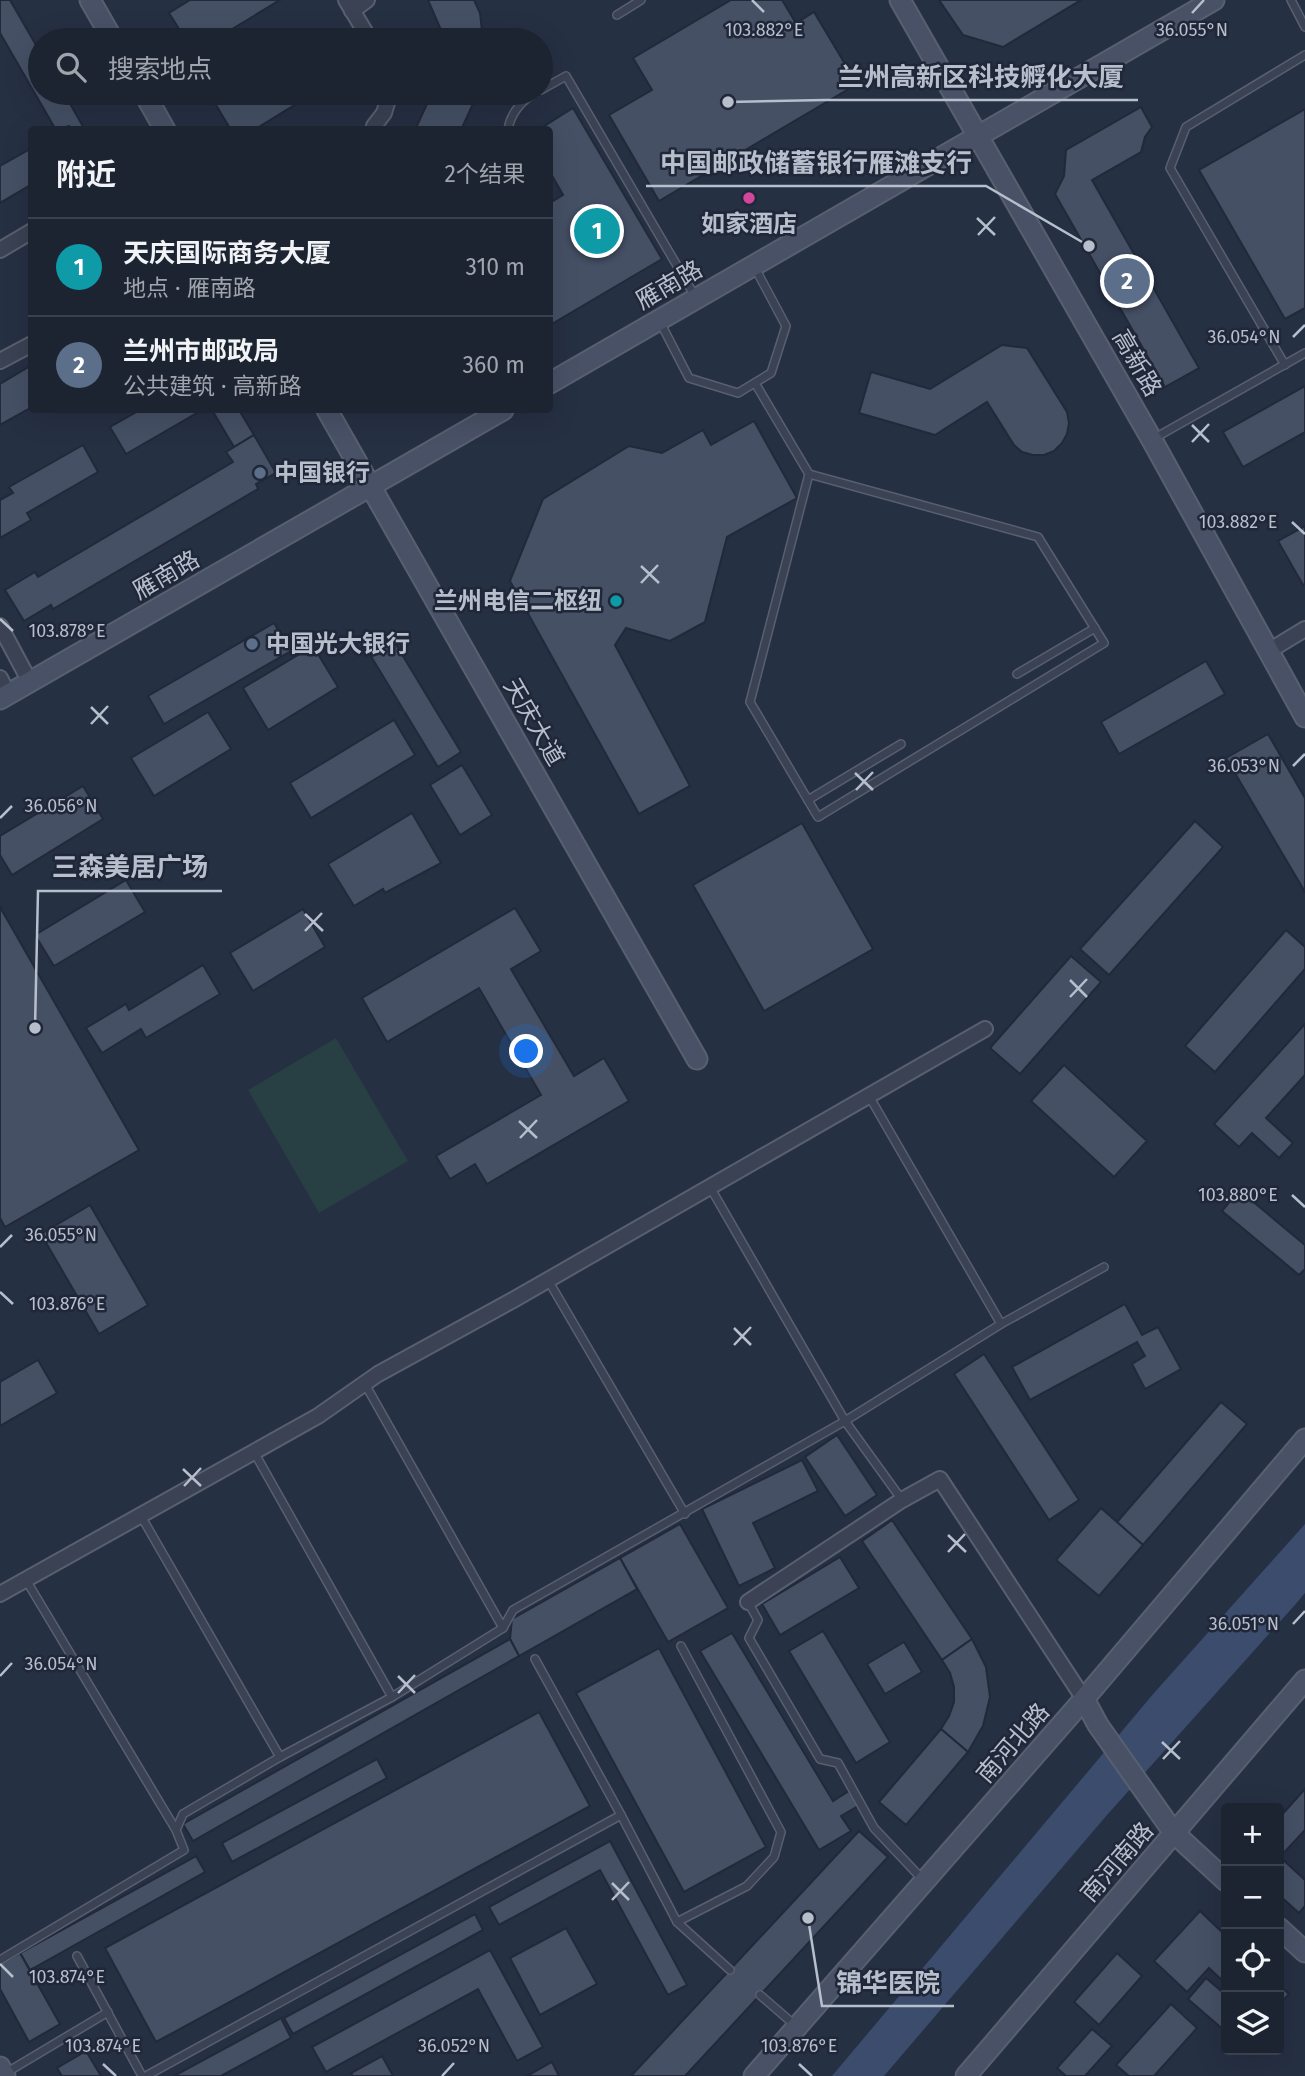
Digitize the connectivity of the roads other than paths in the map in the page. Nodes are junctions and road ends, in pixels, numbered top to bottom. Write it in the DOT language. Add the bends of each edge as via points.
graph roads {
  1 [pos="90,0"];
  2 [pos="367,0"];
  3 [pos="641,0"];
  4 [pos="900,0"];
  5 [pos="1214,0"];
  6 [pos="1291,0"];
  7 [pos="349,5"];
  8 [pos="617,15"];
  9 [pos="1305,27"];
  10 [pos="106,28"];
  11 [pos="363,28"];
  12 [pos="1305,55"];
  13 [pos="553,83"];
  14 [pos="151,105"];
  15 [pos="386,105"];
  16 [pos="520,105"];
  17 [pos="163,126"];
  18 [pos="374,126"];
  19 [pos="508,126"];
  20 [pos="979,135"];
  21 [pos="28,233"];
  22 [pos="0,250"];
  23 [pos="753,266"];
  24 [pos="696,298"];
  25 [pos="659,320"];
  26 [pos="28,346"];
  27 [pos="1305,353"];
  28 [pos="0,361"];
  29 [pos="1285,365"];
  30 [pos="553,381"];
  31 [pos="755,383"];
  32 [pos="329,413"];
  33 [pos="498,413"];
  34 [pos="1152,440"];
  35 [pos="809,474"];
  36 [pos="371,485"];
  37 [pos="0,626"];
  38 [pos="1095,628"];
  39 [pos="1305,629"];
  40 [pos="1267,652"];
  41 [pos="1017,674"];
  42 [pos="30,682"];
  43 [pos="3,690"];
  44 [pos="1305,717"];
  45 [pos="901,744"];
  46 [pos="808,800"];
  47 [pos="985,1029"];
  48 [pos="697,1059"];
  49 [pos="869,1095"];
  50 [pos="710,1187"];
  51 [pos="1104,1267"];
  52 [pos="548,1280"];
  53 [pos="1002,1324"];
  54 [pos="365,1383"];
  55 [pos="845,1421"];
  56 [pos="1305,1438"];
  57 [pos="254,1452"];
  58 [pos="902,1500"];
  59 [pos="685,1514"];
  60 [pos="141,1515"];
  61 [pos="26,1579"];
  62 [pos="0,1594"];
  63 [pos="748,1602"];
  64 [pos="503,1628"];
  65 [pos="681,1646"];
  66 [pos="535,1659"];
  67 [pos="1305,1680"];
  68 [pos="392,1697"];
  69 [pos="1084,1699"];
  70 [pos="280,1757"];
  71 [pos="621,1815"];
  72 [pos="176,1830"];
  73 [pos="1174,1833"];
  74 [pos="1221,1876"];
  75 [pos="924,1881"];
  76 [pos="677,1922"];
  77 [pos="1280,1929"];
  78 [pos="1305,1952"];
  79 [pos="77,1956"];
  80 [pos="0,1959"];
  81 [pos="730,1970"];
  82 [pos="760,1995"];
  83 [pos="107,2012"];
  84 [pos="797,2027"];
  85 [pos="3,2073"];
  86 [pos="144,2076"];
  87 [pos="754,2076"];
  88 [pos="965,2076"];
  1 -- 10 [label="street"];
  2 -- 7 [label="street"];
  3 -- 8 [label="lane"];
  4 -- 20 [label="street, 高新路"];
  5 -- 20 [label="street, 雁南路"];
  6 -- 9 [label="lane"];
  7 -- 11 [label="street"];
  12 -- 29 [label="lane" via="1186,127 1170,167"];
  13 -- 24 [label="lane" via="566,76"];
  14 -- 17 [label="street"];
  15 -- 18 [label="street"];
  16 -- 19 [label="lane"];
  20 -- 23 [label="street, 雁南路"];
  20 -- 34 [label="street, 高新路"];
  21 -- 22 [label="street"];
  23 -- 24 [label="street, 雁南路"];
  23 -- 31 [label="lane" via="786,326 771,373"];
  24 -- 25 [label="street, 雁南路"];
  25 -- 30 [label="street, 雁南路"];
  25 -- 31 [label="lane" via="689,378 738,393"];
  26 -- 28 [label="street"];
  27 -- 29 [label="lane"];
  29 -- 34 [label="lane"];
  31 -- 35 [label="lane"];
  32 -- 36 [label="street, 天庆大道"];
  33 -- 36 [label="street, 雁南路"];
  34 -- 40 [label="street, 高新路"];
  35 -- 38 [label="lane" via="1038,537"];
  35 -- 46 [label="lane" via="750,702"];
  36 -- 42 [label="street, 雁南路"];
  36 -- 48 [label="street, 天庆大道"];
  37 -- 42 [label="street"];
  38 -- 41 [label="lane"];
  38 -- 46 [label="lane" via="1104,643 818,817"];
  39 -- 40 [label="street"];
  40 -- 44 [label="street, 高新路"];
  42 -- 43 [label="street, 雁南路"];
  45 -- 46 [label="lane"];
  47 -- 49 [label="street"];
  49 -- 50 [label="street"];
  49 -- 53 [label="lane"];
  50 -- 52 [label="street"];
  50 -- 55 [label="lane"];
  51 -- 53 [label="lane"];
  52 -- 54 [label="street"];
  52 -- 59 [label="lane"];
  53 -- 55 [label="lane"];
  54 -- 57 [label="street"];
  54 -- 64 [label="lane"];
  55 -- 58 [label="lane"];
  55 -- 59 [label="lane"];
  56 -- 69 [label="street, 南河北路"];
  57 -- 60 [label="street"];
  57 -- 68 [label="lane"];
  58 -- 63 [label="street"];
  58 -- 69 [label="street" via="940,1479"];
  59 -- 64 [label="lane" via="513,1610"];
  60 -- 61 [label="street"];
  60 -- 70 [label="lane"];
  61 -- 62 [label="street"];
  61 -- 72 [label="lane"];
  63 -- 75 [label="lane" via="758,1620 749,1638 820,1759 838,1763 874,1828"];
  64 -- 68 [label="lane"];
  65 -- 76 [label="lane" via="781,1832 774,1857 747,1886"];
  66 -- 71 [label="lane"];
  67 -- 73 [label="street, 南河南路"];
  68 -- 70 [label="lane"];
  69 -- 73 [label="street"];
  69 -- 75 [label="street, 南河北路"];
  70 -- 72 [label="lane" via="183,1814"];
  71 -- 76 [label="lane"];
  71 -- 86 [label="lane"];
  72 -- 80 [label="lane" via="184,1850"];
  73 -- 74 [label="street"];
  73 -- 88 [label="street, 南河南路"];
  75 -- 84 [label="street, 南河北路"];
  76 -- 81 [label="lane"];
  77 -- 78 [label="street"];
  79 -- 83 [label="lane"];
  82 -- 84 [label="lane"];
  83 -- 85 [label="lane"];
  83 -- 86 [label="lane"];
  84 -- 87 [label="street, 南河北路"];
}
